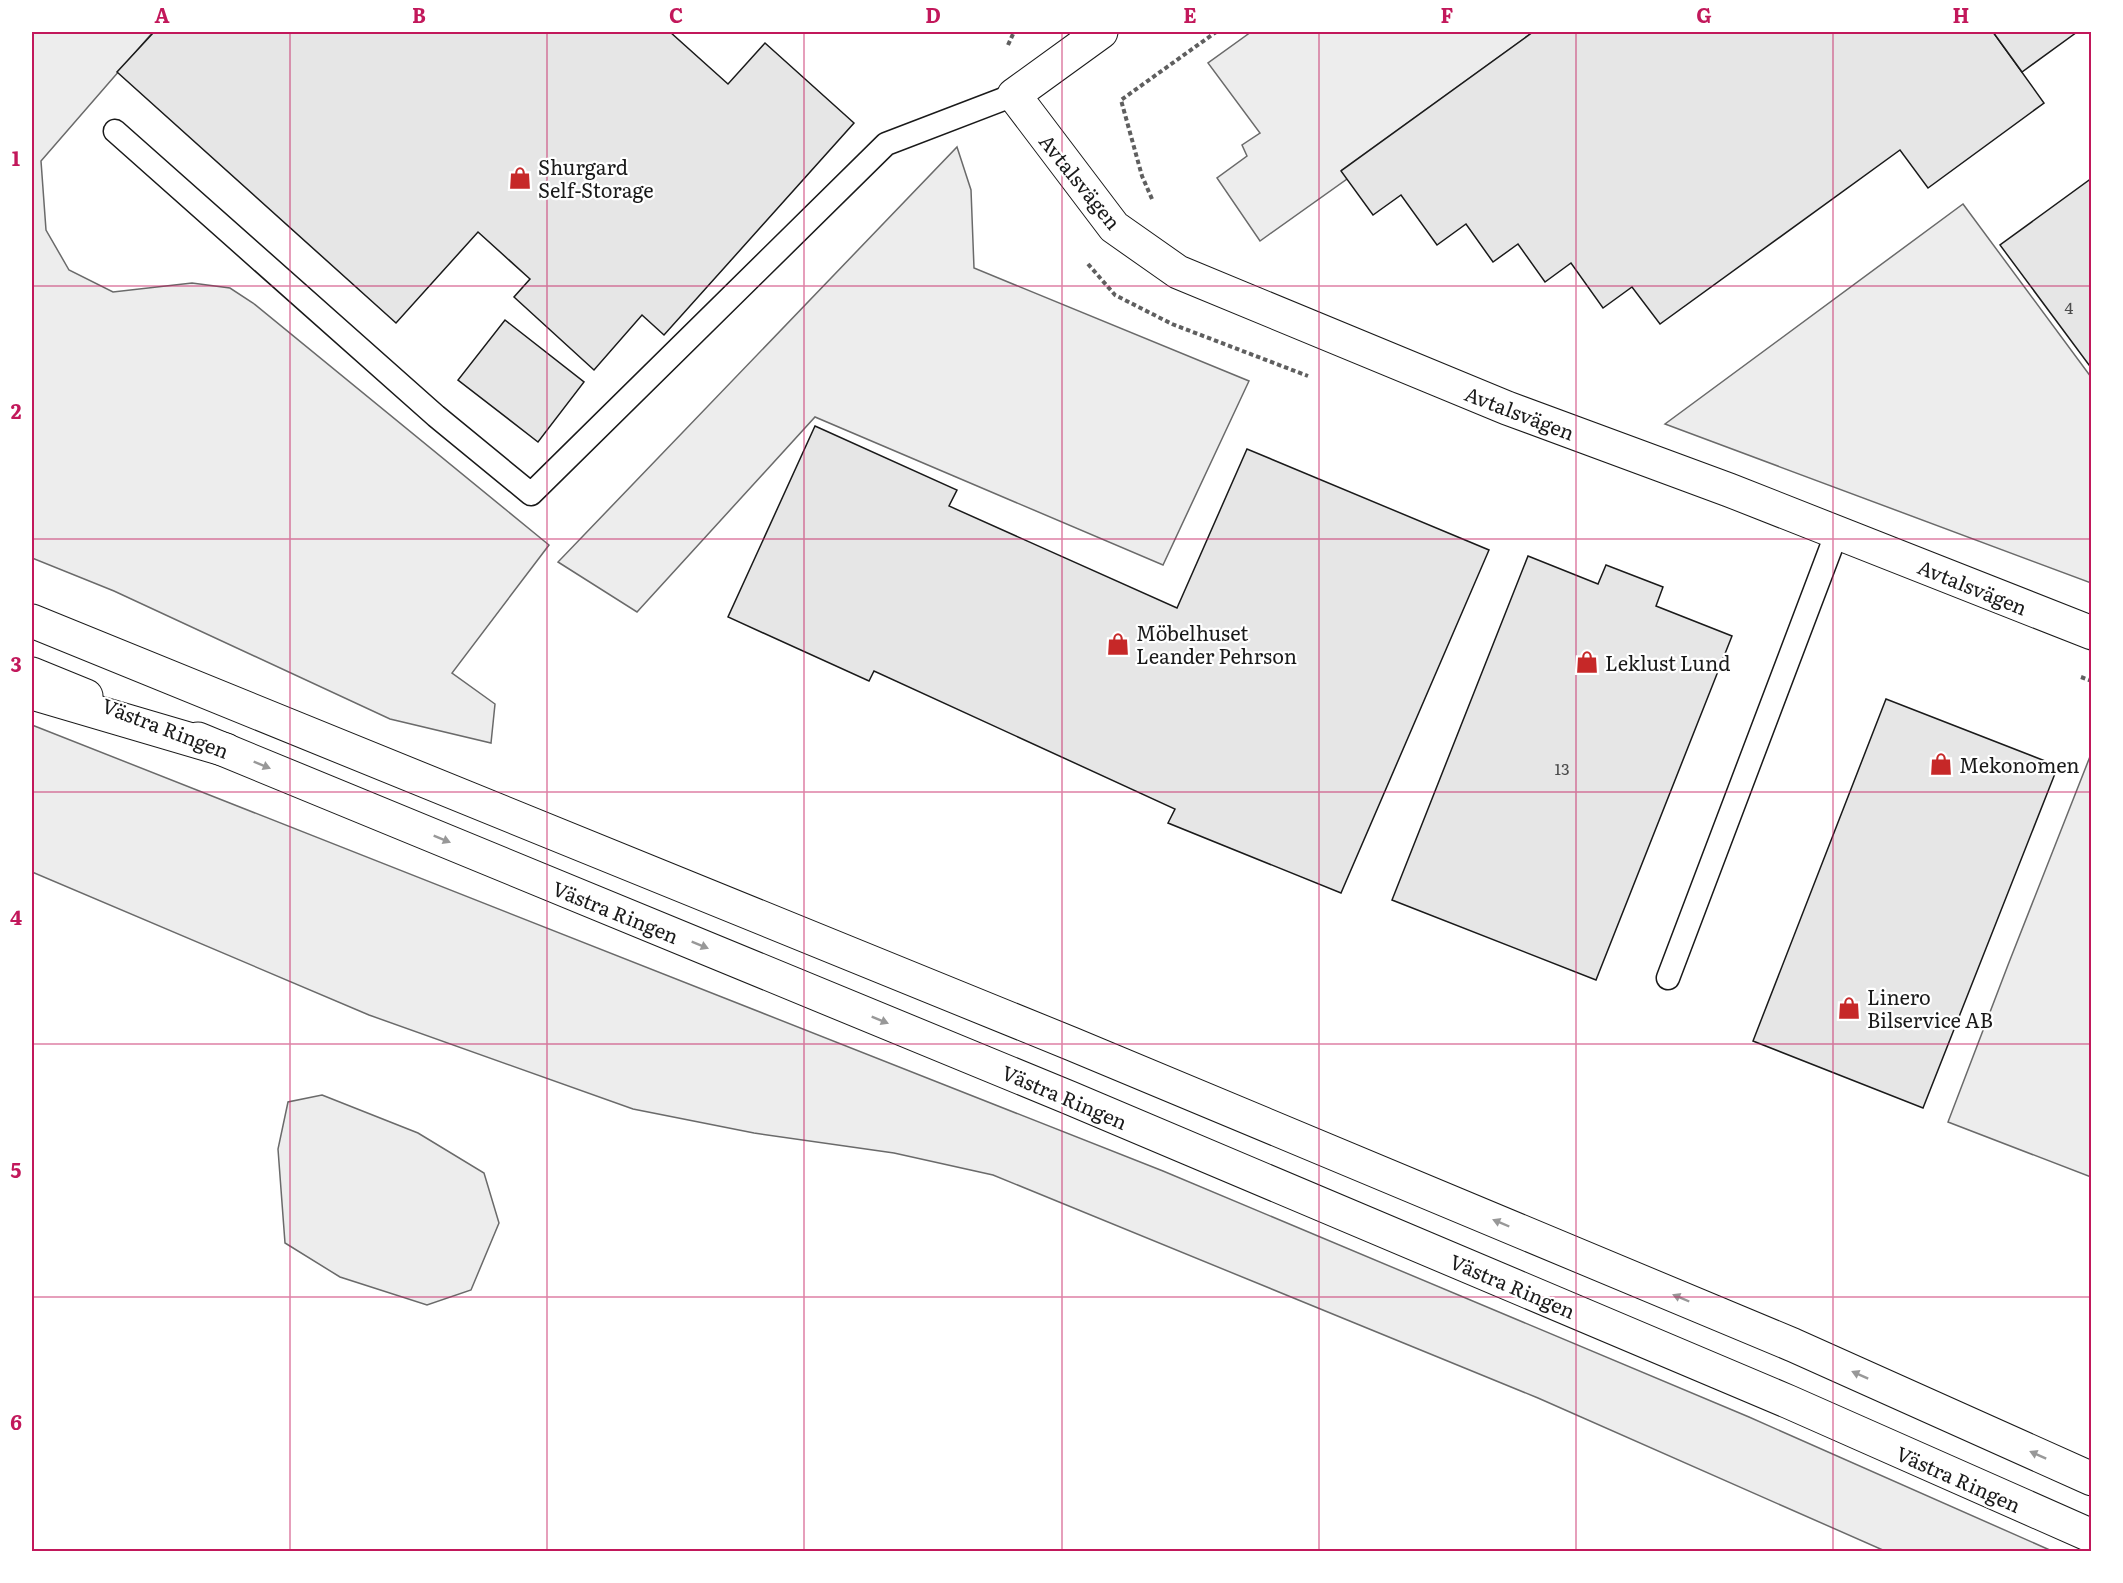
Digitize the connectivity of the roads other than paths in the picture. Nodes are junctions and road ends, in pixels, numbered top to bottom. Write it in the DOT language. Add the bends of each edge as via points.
graph roads {
  1 [pos="1101,32"];
  2 [pos="1014,95"];
  3 [pos="115,131"];
  4 [pos="1837,532"];
  5 [pos="32,621"];
  6 [pos="2091,633"];
  7 [pos="32,675"];
  8 [pos="32,693"];
  9 [pos="226,750"];
  10 [pos="1668,978"];
  11 [pos="2091,1479"];
  12 [pos="2091,1536"];
  1 -- 2 [label="main road"];
  2 -- 3 [label="lane" via="886,144 531,494 436,416"];
  2 -- 4 [label="main road, Avtalsvägen" via="1114,227 1178,272 1507,408"];
  4 -- 6 [label="main road, Avtalsvägen"];
  4 -- 10 [label="lane"];
  11 -- 5 [label="main road, one-way" via="1793,1345 1094,1053"];
  7 -- 9 [label="main road, Västra Ringen"];
  8 -- 9 [label="main road"];
  9 -- 12 [label="main road, Västra Ringen, one-way" via="1092,1107 1789,1402"];
}
